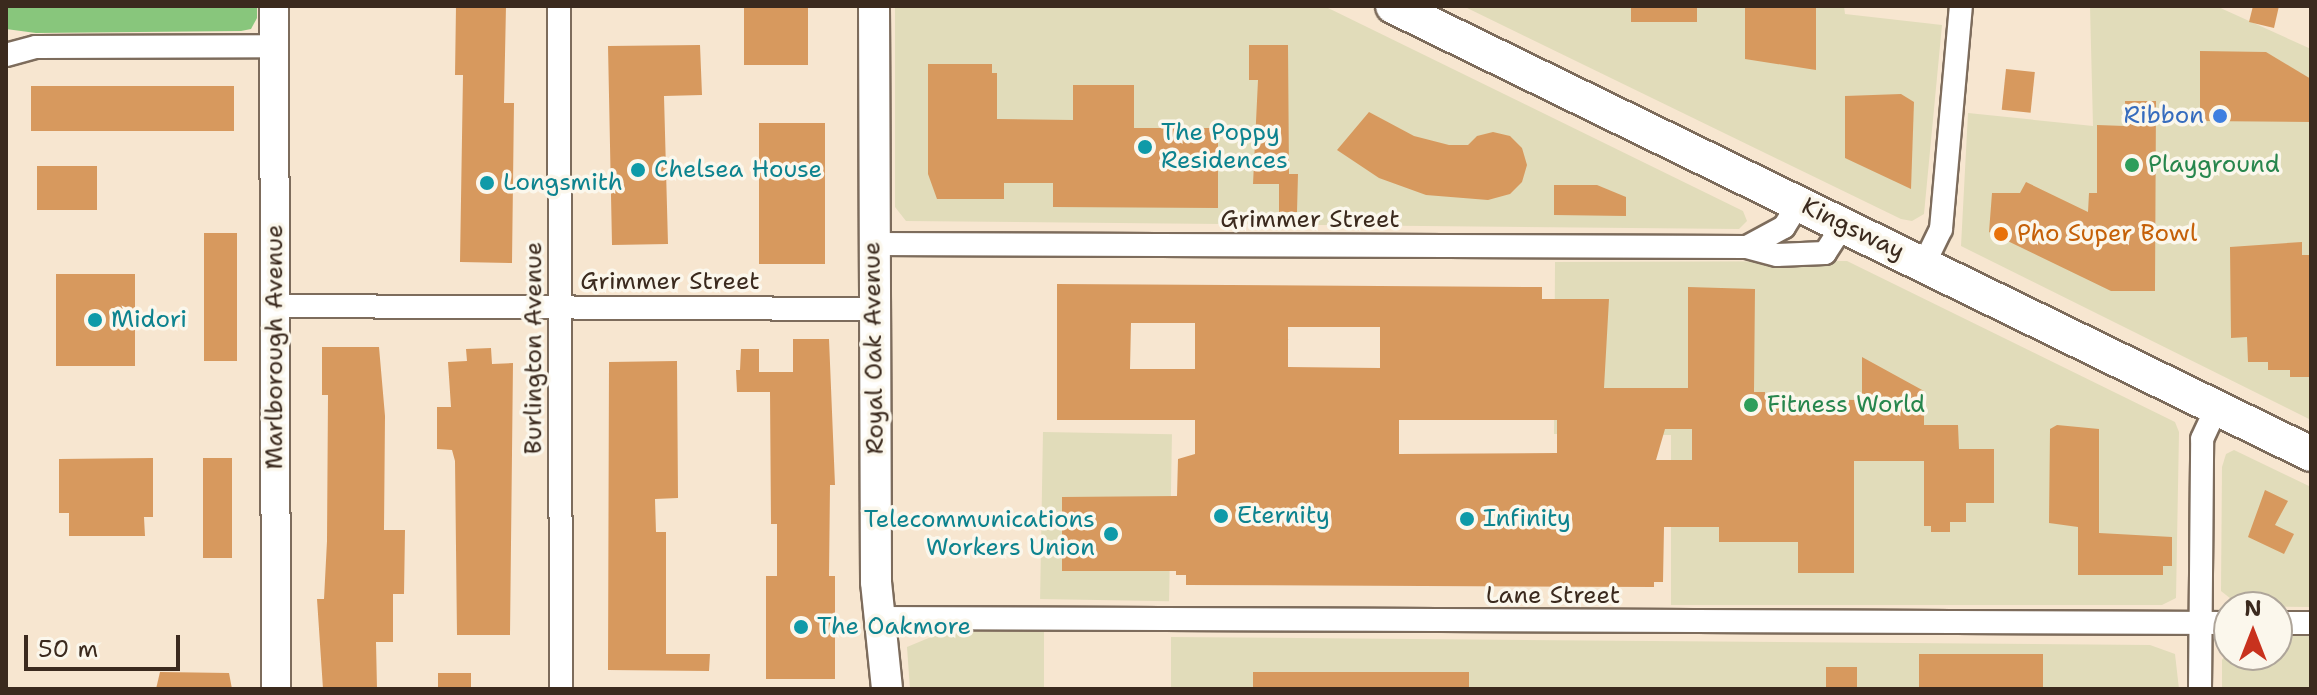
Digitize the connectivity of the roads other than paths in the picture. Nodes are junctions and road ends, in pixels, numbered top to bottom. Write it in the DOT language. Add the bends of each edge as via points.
graph roads {
  1 [pos="274,6"];
  2 [pos="559,6"];
  3 [pos="874,6"];
  4 [pos="1393,6"];
  5 [pos="1961,6"];
  6 [pos="274,46"];
  7 [pos="6,55"];
  8 [pos="1799,203"];
  9 [pos="1843,225"];
  10 [pos="873,244"];
  11 [pos="1747,247"];
  12 [pos="1924,264"];
  13 [pos="275,306"];
  14 [pos="560,308"];
  15 [pos="873,309"];
  16 [pos="2217,407"];
  17 [pos="2311,454"];
  18 [pos="877,618"];
  19 [pos="2200,624"];
  20 [pos="2213,624"];
  21 [pos="276,689"];
  22 [pos="561,689"];
  23 [pos="887,689"];
  24 [pos="2200,689"];
  1 -- 6 [label="street, Marlborough Avenue"];
  2 -- 14 [label="street, Burlington Avenue"];
  3 -- 10 [label="main road, Royal Oak Avenue"];
  4 -- 8 [label="main road, Kingsway"];
  5 -- 12 [label="street" via="1941,229"];
  6 -- 7 [label="street" via="36,47"];
  6 -- 13 [label="street, Marlborough Avenue"];
  8 -- 9 [label="main road, Kingsway"];
  8 -- 11 [label="street, Grimmer Street" via="1784,227"];
  9 -- 11 [label="street, Grimmer Street" via="1825,253 1777,255"];
  9 -- 12 [label="main road, Kingsway"];
  10 -- 11 [label="street, Grimmer Street"];
  10 -- 15 [label="main road, Royal Oak Avenue"];
  12 -- 16 [label="main road, Kingsway"];
  13 -- 14 [label="street, Grimmer Street"];
  13 -- 21 [label="street, Marlborough Avenue"];
  14 -- 15 [label="street, Grimmer Street"];
  14 -- 22 [label="street, Burlington Avenue"];
  15 -- 18 [label="main road, Royal Oak Avenue"];
  16 -- 17 [label="main road, Kingsway"];
  16 -- 19 [label="street" via="2202,439"];
  18 -- 19 [label="street, Lane Street"];
  18 -- 23 [label="main road, Royal Oak Avenue"];
  19 -- 20 [label="street, Lane Street"];
  19 -- 24 [label="street"];
}
